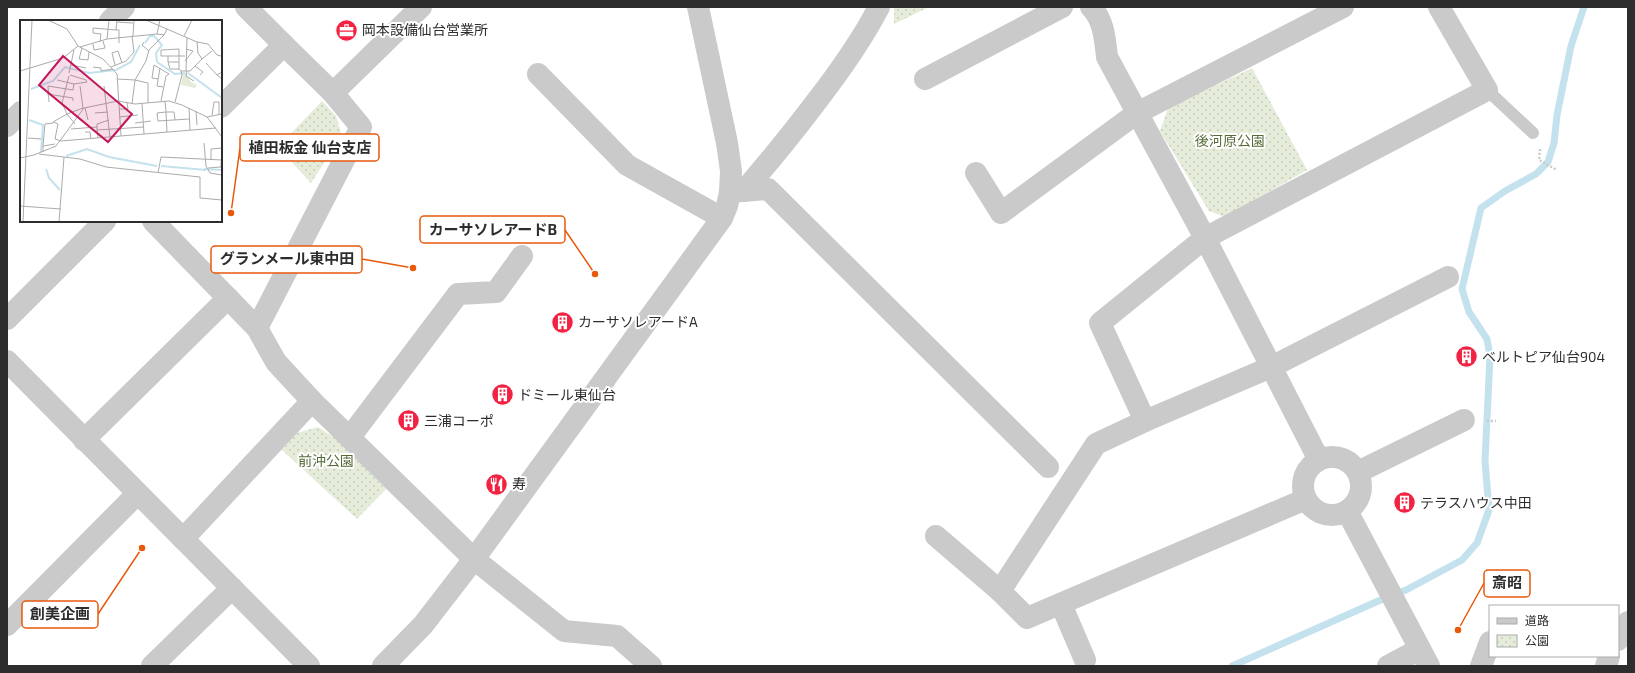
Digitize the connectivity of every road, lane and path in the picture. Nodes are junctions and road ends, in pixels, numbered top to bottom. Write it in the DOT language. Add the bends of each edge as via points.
graph roads {
  1 [pos="124,7"];
  2 [pos="246,7"];
  3 [pos="421,7"];
  4 [pos="698,7"];
  5 [pos="879,7"];
  6 [pos="1062,7"];
  7 [pos="1091,7"];
  8 [pos="1343,7"];
  9 [pos="1439,7"];
  10 [pos="111,20"];
  11 [pos="284,45"];
  12 [pos="538,74"];
  13 [pos="925,80"];
  14 [pos="1487,90"];
  15 [pos="333,93"];
  16 [pos="222,106"];
  17 [pos="20,113"];
  18 [pos="1137,113"];
  19 [pos="7,126"];
  20 [pos="1533,132"];
  21 [pos="1539,160"];
  22 [pos="1555,170"];
  23 [pos="976,173"];
  24 [pos="737,192"];
  25 [pos="722,218"];
  26 [pos="104,222"];
  27 [pos="154,222"];
  28 [pos="1205,238"];
  29 [pos="522,256"];
  30 [pos="1448,276"];
  31 [pos="228,298"];
  32 [pos="7,319"];
  33 [pos="257,328"];
  34 [pos="7,362"];
  35 [pos="1271,367"];
  36 [pos="312,401"];
  37 [pos="1464,420"];
  38 [pos="1145,421"];
  39 [pos="350,437"];
  40 [pos="84,440"];
  41 [pos="1319,460"];
  42 [pos="1048,467"];
  43 [pos="1358,472"];
  44 [pos="137,494"];
  45 [pos="1306,499"];
  46 [pos="1347,511"];
  47 [pos="936,536"];
  48 [pos="183,539"];
  49 [pos="474,559"];
  50 [pos="232,588"];
  51 [pos="1000,591"];
  52 [pos="1061,604"];
  53 [pos="1628,622"];
  54 [pos="7,624"];
  55 [pos="1619,638"];
  56 [pos="1489,645"];
  57 [pos="1425,658"];
  58 [pos="1085,660"];
  59 [pos="152,666"];
  60 [pos="309,666"];
  61 [pos="383,666"];
  62 [pos="650,666"];
  63 [pos="1388,666"];
  64 [pos="1481,666"];
  1 -- 10 [label="street"];
  2 -- 11 [label="street"];
  3 -- 15 [label="street"];
  4 -- 24 [label="street"];
  5 -- 24 [label="street" via="869,27 834,79 774,157"];
  6 -- 13 [label="street"];
  7 -- 18 [label="street" via="1096,12 1104,32 1107,57"];
  8 -- 18 [label="street"];
  9 -- 14 [label="street"];
  11 -- 15 [label="street"];
  11 -- 16 [label="street"];
  12 -- 25 [label="street" via="627,164"];
  14 -- 20 [label="lane"];
  14 -- 28 [label="street"];
  15 -- 33 [label="street" via="361,127"];
  17 -- 19 [label="street"];
  18 -- 23 [label="street" via="1001,213"];
  18 -- 28 [label="street"];
  21 -- 22 [label="path"];
  24 -- 25 [label="street"];
  24 -- 42 [label="street" via="768,189"];
  25 -- 49 [label="street"];
  26 -- 32 [label="street"];
  27 -- 31 [label="street"];
  28 -- 35 [label="street"];
  28 -- 38 [label="street" via="1100,323"];
  29 -- 39 [label="street" via="496,292 458,294"];
  30 -- 35 [label="street"];
  31 -- 33 [label="street"];
  31 -- 40 [label="street"];
  33 -- 36 [label="street" via="276,362"];
  34 -- 40 [label="street"];
  35 -- 38 [label="street"];
  35 -- 41 [label="street"];
  36 -- 39 [label="street"];
  36 -- 48 [label="street"];
  37 -- 43 [label="street"];
  38 -- 51 [label="street" via="1096,444"];
  39 -- 49 [label="street"];
  40 -- 44 [label="street"];
  41 -- 43 [label="street" via="1337,456 1353,464"];
  41 -- 45 [label="street" via="1306,472 1303,481"];
  43 -- 46 [label="street" via="1361,480 1359,498"];
  44 -- 48 [label="street"];
  44 -- 54 [label="street"];
  45 -- 46 [label="street" via="1315,509 1328,515"];
  45 -- 52 [label="street"];
  46 -- 57 [label="street"];
  47 -- 51 [label="street"];
  48 -- 50 [label="street"];
  49 -- 61 [label="street" via="423,625"];
  49 -- 62 [label="street" via="564,631 617,636"];
  50 -- 59 [label="street"];
  50 -- 60 [label="street"];
  51 -- 52 [label="street" via="1027,618"];
  52 -- 58 [label="street"];
  53 -- 55 [label="street"];
  56 -- 64 [label="street"];
  57 -- 63 [label="street"];
}
